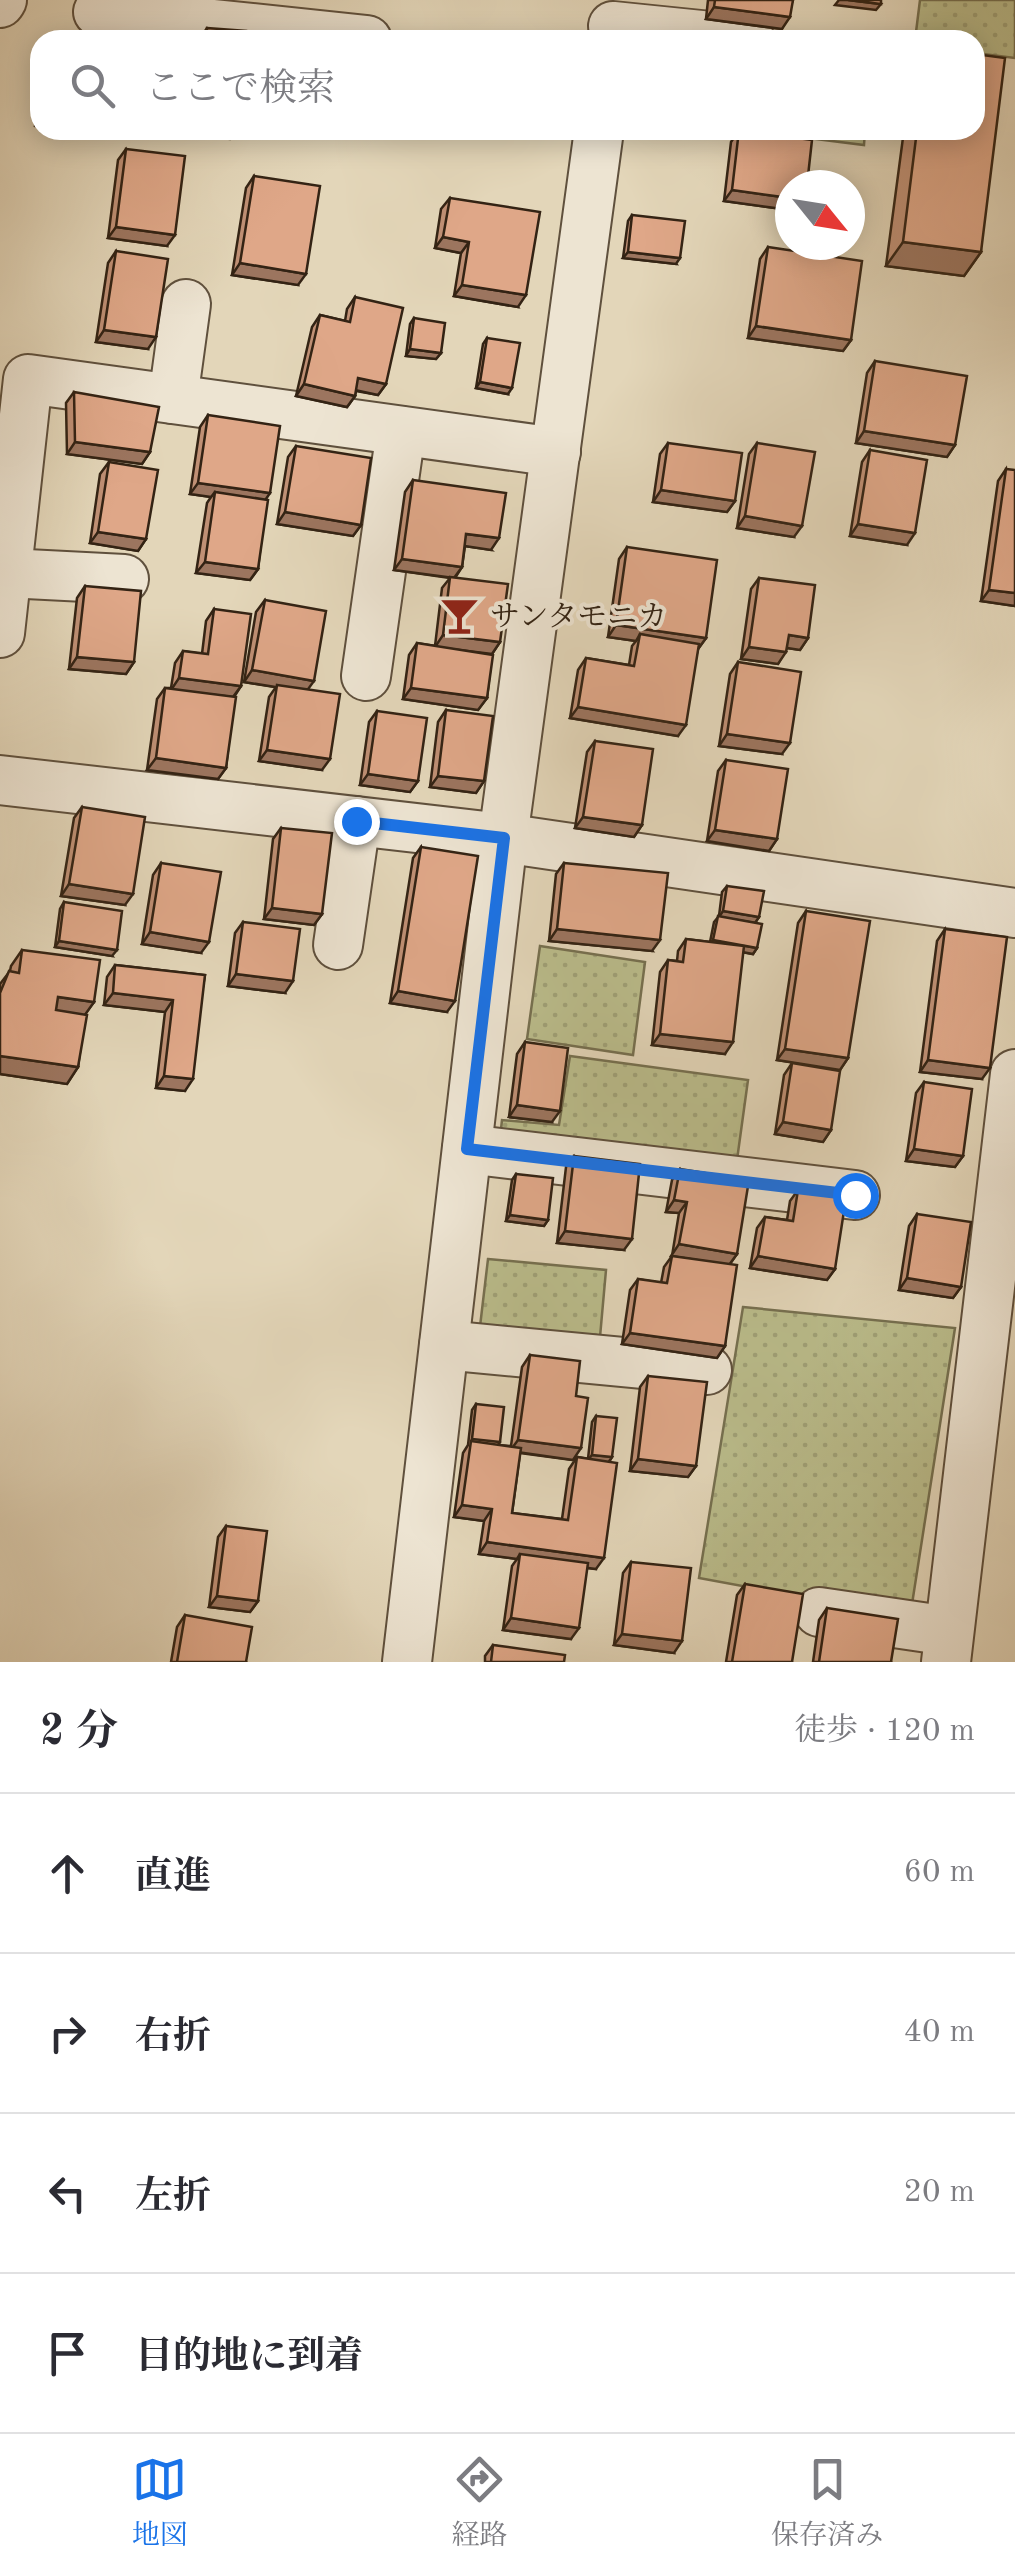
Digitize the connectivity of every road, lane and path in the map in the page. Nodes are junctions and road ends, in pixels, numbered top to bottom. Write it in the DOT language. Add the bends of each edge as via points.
graph roads {
  1 [pos="175,10"];
  2 [pos="98,12"];
  3 [pos="614,22"];
  4 [pos="304,30"];
  5 [pos="674,30"];
  6 [pos="598,140"];
  7 [pos="186,304"];
  8 [pos="173,398"];
  9 [pos="401,431"];
  10 [pos="556,452"];
  11 [pos="7,573"];
  12 [pos="124,579"];
  13 [pos="0,633"];
  14 [pos="366,676"];
  15 [pos="0,780"];
  16 [pos="356,821"];
  17 [pos="504,838"];
  18 [pos="1015,912"];
  19 [pos="338,945"];
  20 [pos="1015,1074"];
  21 [pos="467,1149"];
  22 [pos="855,1195"];
  23 [pos="444,1345"];
  24 [pos="707,1370"];
  25 [pos="995,1420"];
  26 [pos="819,1612"];
  27 [pos="947,1646"];
  28 [pos="407,1662"];
  1 -- 2 [label="street"];
  1 -- 4 [label="street"];
  3 -- 5 [label="street"];
  6 -- 10 [label="street"];
  7 -- 8 [label="street"];
  8 -- 9 [label="street"];
  8 -- 11 [label="street" via="28,378"];
  9 -- 10 [label="street"];
  9 -- 14 [label="street"];
  10 -- 17 [label="street"];
  11 -- 12 [label="street"];
  11 -- 13 [label="street"];
  15 -- 16 [label="street"];
  16 -- 17 [label="street"];
  16 -- 19 [label="street"];
  17 -- 18 [label="street"];
  17 -- 21 [label="street"];
  20 -- 25 [label="street"];
  21 -- 22 [label="street"];
  21 -- 23 [label="street"];
  23 -- 24 [label="street"];
  23 -- 28 [label="street"];
  25 -- 27 [label="street"];
  26 -- 27 [label="street"];
}
